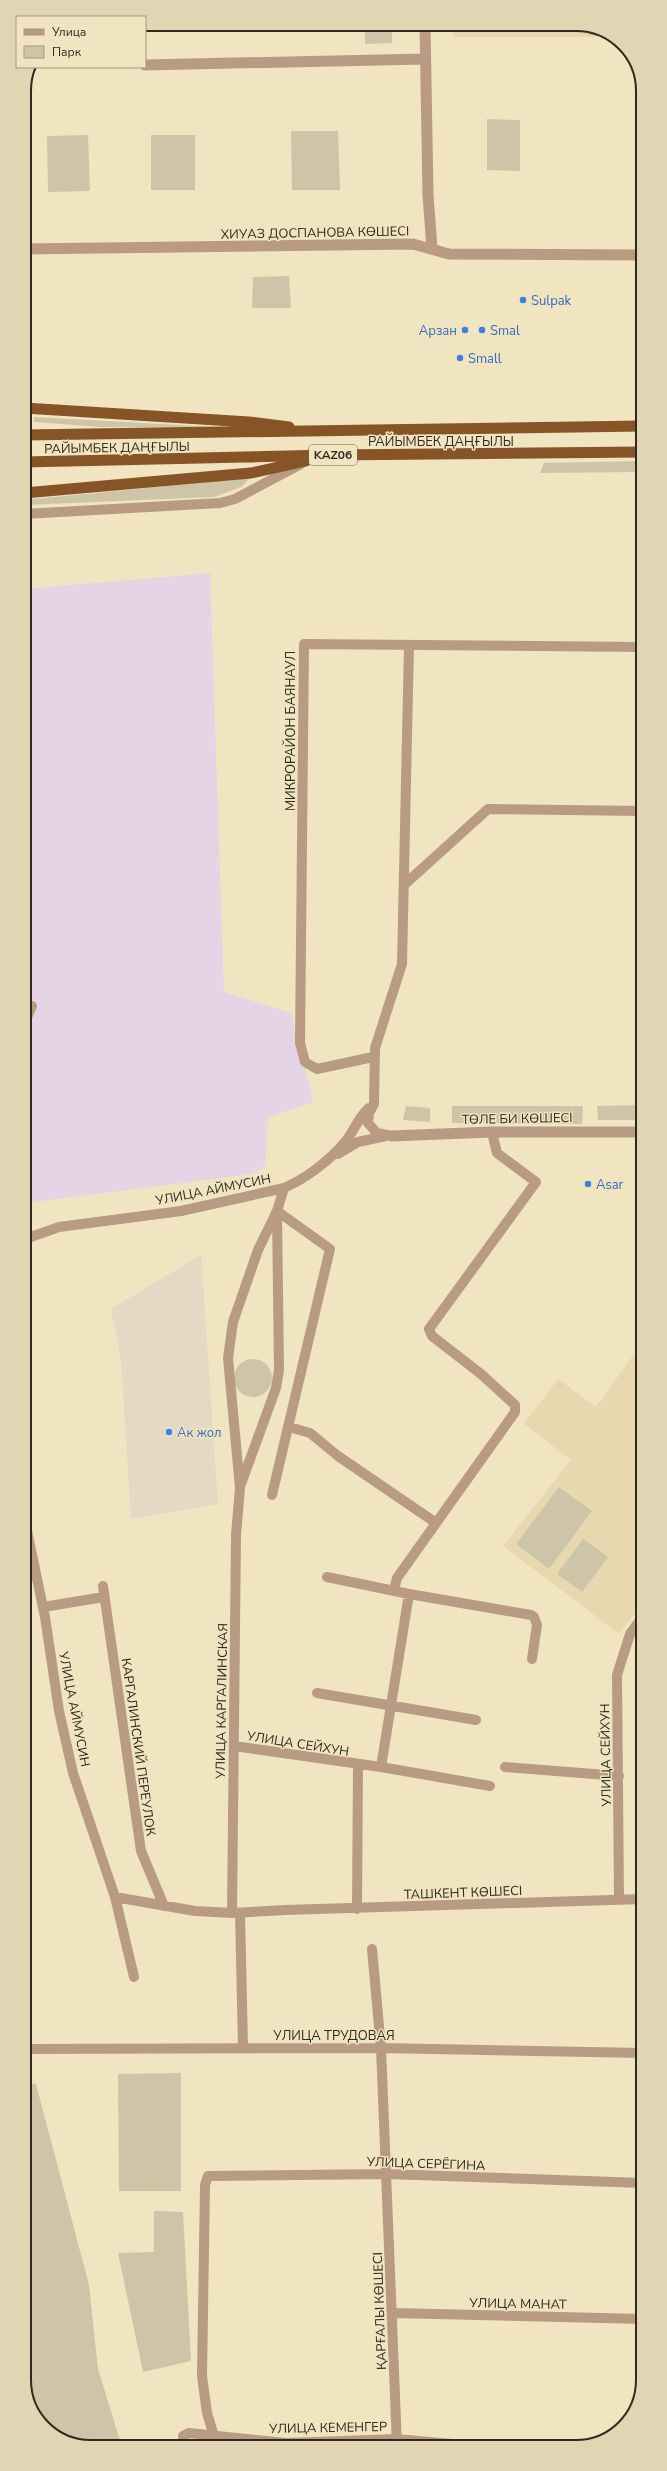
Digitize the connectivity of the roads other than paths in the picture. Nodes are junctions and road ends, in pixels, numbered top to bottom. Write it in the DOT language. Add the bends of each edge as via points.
graph roads {
  1 [pos="425,31"];
  2 [pos="425,59"];
  3 [pos="146,65"];
  4 [pos="432,248"];
  5 [pos="31,249"];
  6 [pos="636,254"];
  7 [pos="31,408"];
  8 [pos="636,426"];
  9 [pos="334,432"];
  10 [pos="31,435"];
  11 [pos="636,452"];
  12 [pos="332,456"];
  13 [pos="307,461"];
  14 [pos="31,462"];
  15 [pos="31,492"];
  16 [pos="31,514"];
  17 [pos="409,645"];
  18 [pos="636,647"];
  19 [pos="636,811"];
  20 [pos="404,886"];
  21 [pos="373,1057"];
  22 [pos="374,1104"];
  23 [pos="492,1132"];
  24 [pos="636,1132"];
  25 [pos="392,1136"];
  26 [pos="324,1162"];
  27 [pos="284,1188"];
  28 [pos="277,1211"];
  29 [pos="31,1237"];
  30 [pos="289,1427"];
  31 [pos="240,1488"];
  32 [pos="272,1495"];
  33 [pos="436,1523"];
  34 [pos="31,1550"];
  35 [pos="327,1577"];
  36 [pos="394,1590"];
  37 [pos="409,1594"];
  38 [pos="43,1607"];
  39 [pos="636,1626"];
  40 [pos="532,1659"];
  41 [pos="317,1693"];
  42 [pos="392,1704"];
  43 [pos="476,1720"];
  44 [pos="234,1746"];
  45 [pos="358,1765"];
  46 [pos="381,1767"];
  47 [pos="506,1767"];
  48 [pos="619,1776"];
  49 [pos="490,1786"];
  50 [pos="115,1897"];
  51 [pos="619,1899"];
  52 [pos="636,1899"];
  53 [pos="164,1906"];
  54 [pos="357,1909"];
  55 [pos="236,1913"];
  56 [pos="372,1949"];
  57 [pos="134,1977"];
  58 [pos="243,2047"];
  59 [pos="381,2048"];
  60 [pos="31,2049"];
  61 [pos="636,2054"];
  62 [pos="387,2174"];
  63 [pos="636,2183"];
  64 [pos="392,2314"];
  65 [pos="636,2319"];
  66 [pos="214,2436"];
  67 [pos="183,2440"];
  68 [pos="255,2440"];
  69 [pos="397,2440"];
  1 -- 2 [label="street"];
  2 -- 3 [label="street"];
  2 -- 4 [label="street" via="428,195"];
  4 -- 5 [label="street, ХИУАЗ ДОСПАНОВА КӨШЕСІ" via="413,244"];
  4 -- 6 [label="street, ХИУАЗ ДОСПАНОВА КӨШЕСІ" via="450,254"];
  7 -- 9 [label="highway" via="249,422"];
  8 -- 9 [label="highway, РАЙЫМБЕК ДАҢҒЫЛЫ / KАZ06"];
  9 -- 10 [label="highway, РАЙЫМБЕК ДАҢҒЫЛЫ / KАZ06"];
  11 -- 12 [label="highway, РАЙЫМБЕК ДАҢҒЫЛЫ / KАZ06"];
  12 -- 13 [label="highway"];
  12 -- 14 [label="highway, РАЙЫМБЕК ДАҢҒЫЛЫ / KАZ06"];
  13 -- 15 [label="highway" via="251,473"];
  13 -- 16 [label="street" via="235,499 220,503"];
  17 -- 18 [label="street, МИКРОРАЙОН БАЯНАУЛ"];
  17 -- 20 [label="street"];
  17 -- 21 [label="street, МИКРОРАЙОН БАЯНАУЛ" via="304,644 300,1043 306,1062 317,1069"];
  19 -- 20 [label="street" via="488,809"];
  20 -- 21 [label="street" via="402,964"];
  21 -- 22 [label="street"];
  22 -- 25 [label="street" via="369,1113 368,1123 377,1133"];
  22 -- 26 [label="street, УЛИЦА АЙМУСИН" via="366,1110 346,1141"];
  23 -- 24 [label="street, ТӨЛЕ БИ КӨШЕСІ"];
  23 -- 25 [label="street, ТӨЛЕ БИ КӨШЕСІ"];
  23 -- 33 [label="street" via="497,1153 536,1182 430,1329 432,1336 481,1374 515,1405 515,1412"];
  25 -- 26 [label="street" via="358,1142"];
  26 -- 27 [label="street, УЛИЦА АЙМУСИН"];
  27 -- 28 [label="street"];
  27 -- 29 [label="street, УЛИЦА АЙМУСИН" via="181,1211 59,1227"];
  28 -- 30 [label="street" via="330,1249"];
  28 -- 31 [label="street" via="279,1370 276,1388"];
  28 -- 31 [label="street" via="258,1250 233,1322 228,1358"];
  30 -- 32 [label="street"];
  30 -- 33 [label="street" via="310,1433 338,1456"];
  31 -- 44 [label="street, УЛИЦА КАРГАЛИНСКАЯ" via="236,1535"];
  33 -- 36 [label="street" via="397,1578"];
  34 -- 38 [label="street, УЛИЦА АЙМУСИН"];
  35 -- 36 [label="street"];
  36 -- 37 [label="street"];
  37 -- 40 [label="street" via="531,1615 537,1625"];
  37 -- 42 [label="street"];
  38 -- 50 [label="street, УЛИЦА АЙМУСИН" via="59,1711 73,1773"];
  38 -- 53 [label="street, КАРГАЛИНСКИЙ ПЕРЕУЛОК" via="104,1592 141,1851"];
  39 -- 48 [label="street, УЛИЦА СЕЙХУН" via="630,1634 617,1675"];
  41 -- 42 [label="street"];
  42 -- 43 [label="street"];
  42 -- 46 [label="street"];
  44 -- 45 [label="street, УЛИЦА СЕЙХУН"];
  44 -- 55 [label="street, УЛИЦА КАРГАЛИНСКАЯ"];
  45 -- 46 [label="street, УЛИЦА СЕЙХУН"];
  45 -- 54 [label="street, УЛИЦА СЕЙХУН"];
  46 -- 49 [label="street, УЛИЦА СЕЙХУН"];
  47 -- 48 [label="street"];
  48 -- 51 [label="street, УЛИЦА СЕЙХУН"];
  50 -- 53 [label="street, ТАШКЕНТ КӨШЕСІ"];
  50 -- 57 [label="street, УЛИЦА АЙМУСИН"];
  51 -- 52 [label="street, ТАШКЕНТ КӨШЕСІ"];
  51 -- 54 [label="street, ТАШКЕНТ КӨШЕСІ"];
  53 -- 55 [label="street, ТАШКЕНТ КӨШЕСІ"];
  54 -- 55 [label="street, ТАШКЕНТ КӨШЕСІ"];
  55 -- 58 [label="street, УЛИЦА КАРГАЛИНСКАЯ"];
  56 -- 59 [label="street"];
  58 -- 59 [label="street, УЛИЦА ТРУДОВАЯ"];
  58 -- 60 [label="street, УЛИЦА ТРУДОВАЯ"];
  59 -- 61 [label="street, УЛИЦА ТРУДОВАЯ"];
  59 -- 62 [label="street"];
  62 -- 63 [label="street, УЛИЦА СЕРЁГИНА"];
  62 -- 64 [label="street, ҚАРҒАЛЫ КӨШЕСІ"];
  62 -- 66 [label="street, УЛИЦА СЕРЁГИНА" via="208,2176 205,2185 202,2376 207,2413"];
  64 -- 65 [label="street, УЛИЦА МАНАТ"];
  64 -- 69 [label="street, ҚАРҒАЛЫ КӨШЕСІ"];
  66 -- 67 [label="street, УЛИЦА КЕМЕНГЕР" via="189,2433 183,2436"];
  66 -- 68 [label="street, УЛИЦА КЕМЕНГЕР"];
}
